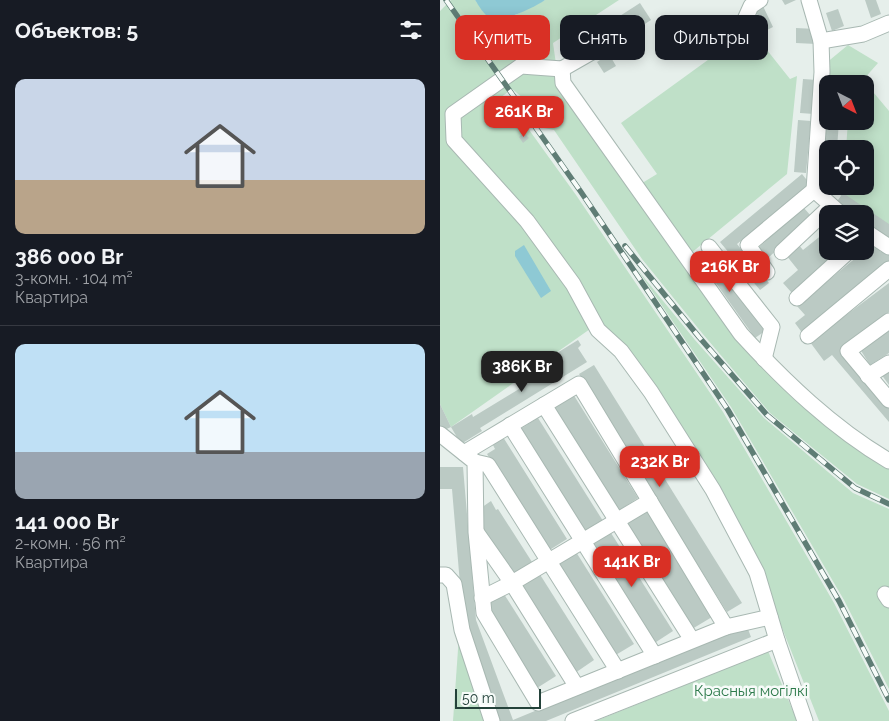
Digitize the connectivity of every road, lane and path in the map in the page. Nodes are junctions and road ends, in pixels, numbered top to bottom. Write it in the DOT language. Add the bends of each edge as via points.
graph roads {
  1 [pos="760,0"];
  2 [pos="809,0"];
  3 [pos="746,15"];
  4 [pos="889,23"];
  5 [pos="821,41"];
  6 [pos="578,60"];
  7 [pos="562,69"];
  8 [pos="814,190"];
  9 [pos="830,205"];
  10 [pos="819,223"];
  11 [pos="874,239"];
  12 [pos="709,247"];
  13 [pos="889,247"];
  14 [pos="782,252"];
  15 [pos="839,260"];
  16 [pos="889,269"];
  17 [pos="767,272"];
  18 [pos="797,298"];
  19 [pos="889,321"];
  20 [pos="808,336"];
  21 [pos="764,359"];
  22 [pos="889,362"];
  23 [pos="868,376"];
  24 [pos="889,400"];
  25 [pos="544,405"];
  26 [pos="510,425"];
  27 [pos="440,434"];
  28 [pos="469,457"];
  29 [pos="889,461"];
  30 [pos="650,501"];
  31 [pos="616,520"];
  32 [pos="476,532"];
  33 [pos="583,541"];
  34 [pos="548,561"];
  35 [pos="440,575"];
  36 [pos="512,583"];
  37 [pos="482,598"];
  38 [pos="770,617"];
  39 [pos="726,626"];
  40 [pos="692,640"];
  41 [pos="777,640"];
  42 [pos="654,656"];
  43 [pos="618,671"];
  44 [pos="577,687"];
  45 [pos="492,721"];
  46 [pos="573,721"];
  47 [pos="805,721"];
  1 -- 3 [label="street" via="750,6"];
  2 -- 5 [label="street"];
  4 -- 5 [label="street" via="863,34"];
  5 -- 8 [label="street"];
  6 -- 7 [label="street"];
  7 -- 21 [label="street" via="563,83 740,334"];
  7 -- 38 [label="street" via="520,66 452,114 454,140 526,221 573,284 598,330 621,351 651,392 713,490 756,573"];
  8 -- 9 [label="street"];
  8 -- 17 [label="street" via="748,245"];
  10 -- 14 [label="street"];
  11 -- 13 [label="street"];
  12 -- 21 [label="street" via="772,327"];
  15 -- 18 [label="street"];
  16 -- 20 [label="street"];
  19 -- 23 [label="street" via="848,351"];
  21 -- 29 [label="street" via="822,414"];
  22 -- 23 [label="street"];
  23 -- 24 [label="street"];
  25 -- 26 [label="street"];
  25 -- 30 [label="street" via="578,384"];
  25 -- 31 [label="street"];
  26 -- 28 [label="street"];
  26 -- 33 [label="street"];
  27 -- 28 [label="street"];
  28 -- 32 [label="street"];
  28 -- 34 [label="street" via="488,465"];
  30 -- 31 [label="street"];
  30 -- 39 [label="street"];
  31 -- 33 [label="street"];
  31 -- 40 [label="street"];
  32 -- 36 [label="street"];
  32 -- 37 [label="street"];
  33 -- 34 [label="street"];
  33 -- 42 [label="street"];
  34 -- 36 [label="street"];
  34 -- 43 [label="street"];
  35 -- 45 [label="street" via="454,584 462,630"];
  36 -- 37 [label="street"];
  36 -- 44 [label="street"];
  37 -- 44 [label="street" via="484,612 538,703"];
  38 -- 39 [label="street"];
  38 -- 41 [label="street"];
  39 -- 40 [label="street"];
  40 -- 42 [label="street"];
  41 -- 46 [label="street"];
  41 -- 47 [label="street"];
  42 -- 43 [label="street"];
  43 -- 44 [label="street"];
}
